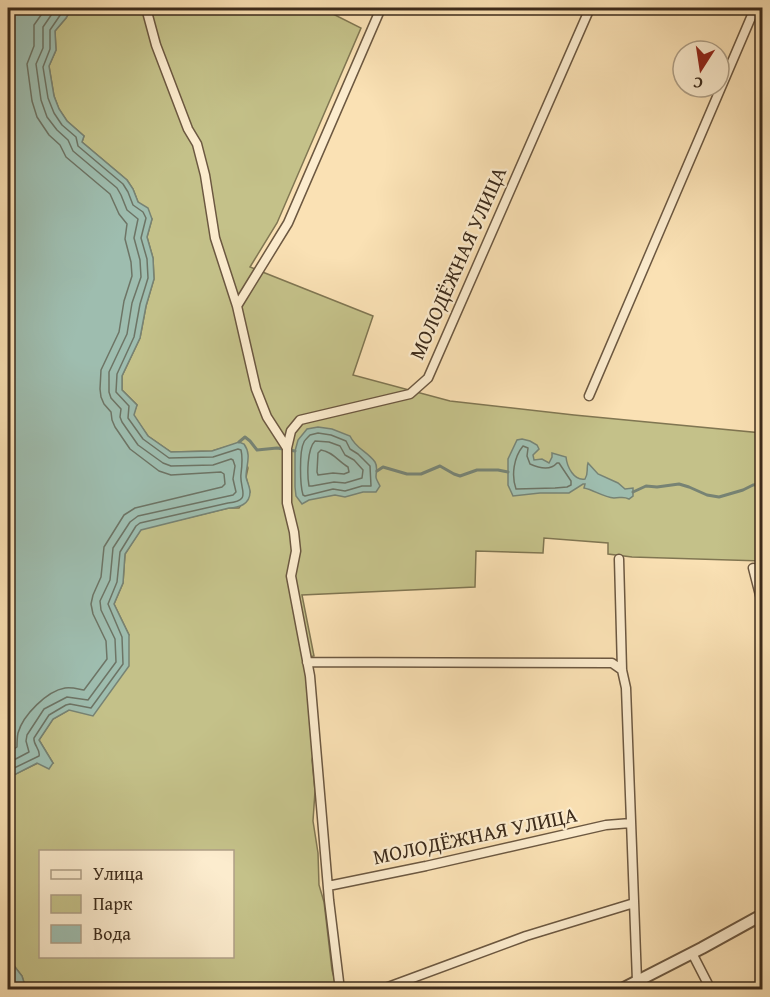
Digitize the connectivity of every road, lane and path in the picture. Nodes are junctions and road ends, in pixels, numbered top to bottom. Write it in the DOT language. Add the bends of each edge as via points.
graph roads {
  1 [pos="146,8"];
  2 [pos="381,8"];
  3 [pos="590,8"];
  4 [pos="754,8"];
  5 [pos="762,11"];
  6 [pos="237,306"];
  7 [pos="589,396"];
  8 [pos="287,448"];
  9 [pos="619,558"];
  10 [pos="753,568"];
  11 [pos="762,603"];
  12 [pos="307,662"];
  13 [pos="622,670"];
  14 [pos="631,823"];
  15 [pos="328,886"];
  16 [pos="634,903"];
  17 [pos="762,915"];
  18 [pos="692,954"];
  19 [pos="637,981"];
  20 [pos="340,990"];
  21 [pos="380,990"];
  22 [pos="620,990"];
  23 [pos="711,990"];
  1 -- 6 [label="street" via="156,45 197,144 215,238"];
  2 -- 6 [label="street" via="288,223"];
  3 -- 8 [label="street, МОЛОДЁЖНАЯ УЛИЦА" via="428,378 410,394 300,420 291,431"];
  4 -- 5 [label="street"];
  4 -- 7 [label="street"];
  6 -- 8 [label="street" via="256,389 267,417"];
  8 -- 12 [label="street, МОЛОДЁЖНАЯ УЛИЦА" via="287,503 296,551 291,576"];
  9 -- 13 [label="street"];
  10 -- 11 [label="street"];
  12 -- 13 [label="street" via="612,663"];
  12 -- 15 [label="street, МОЛОДЁЖНАЯ УЛИЦА"];
  13 -- 14 [label="street"];
  14 -- 15 [label="street, МОЛОДЁЖНАЯ УЛИЦА" via="606,825"];
  14 -- 16 [label="street"];
  15 -- 20 [label="street, МОЛОДЁЖНАЯ УЛИЦА"];
  16 -- 19 [label="street"];
  16 -- 21 [label="street" via="526,936"];
  17 -- 18 [label="street"];
  18 -- 19 [label="street"];
  18 -- 23 [label="street"];
  19 -- 22 [label="street"];
}
